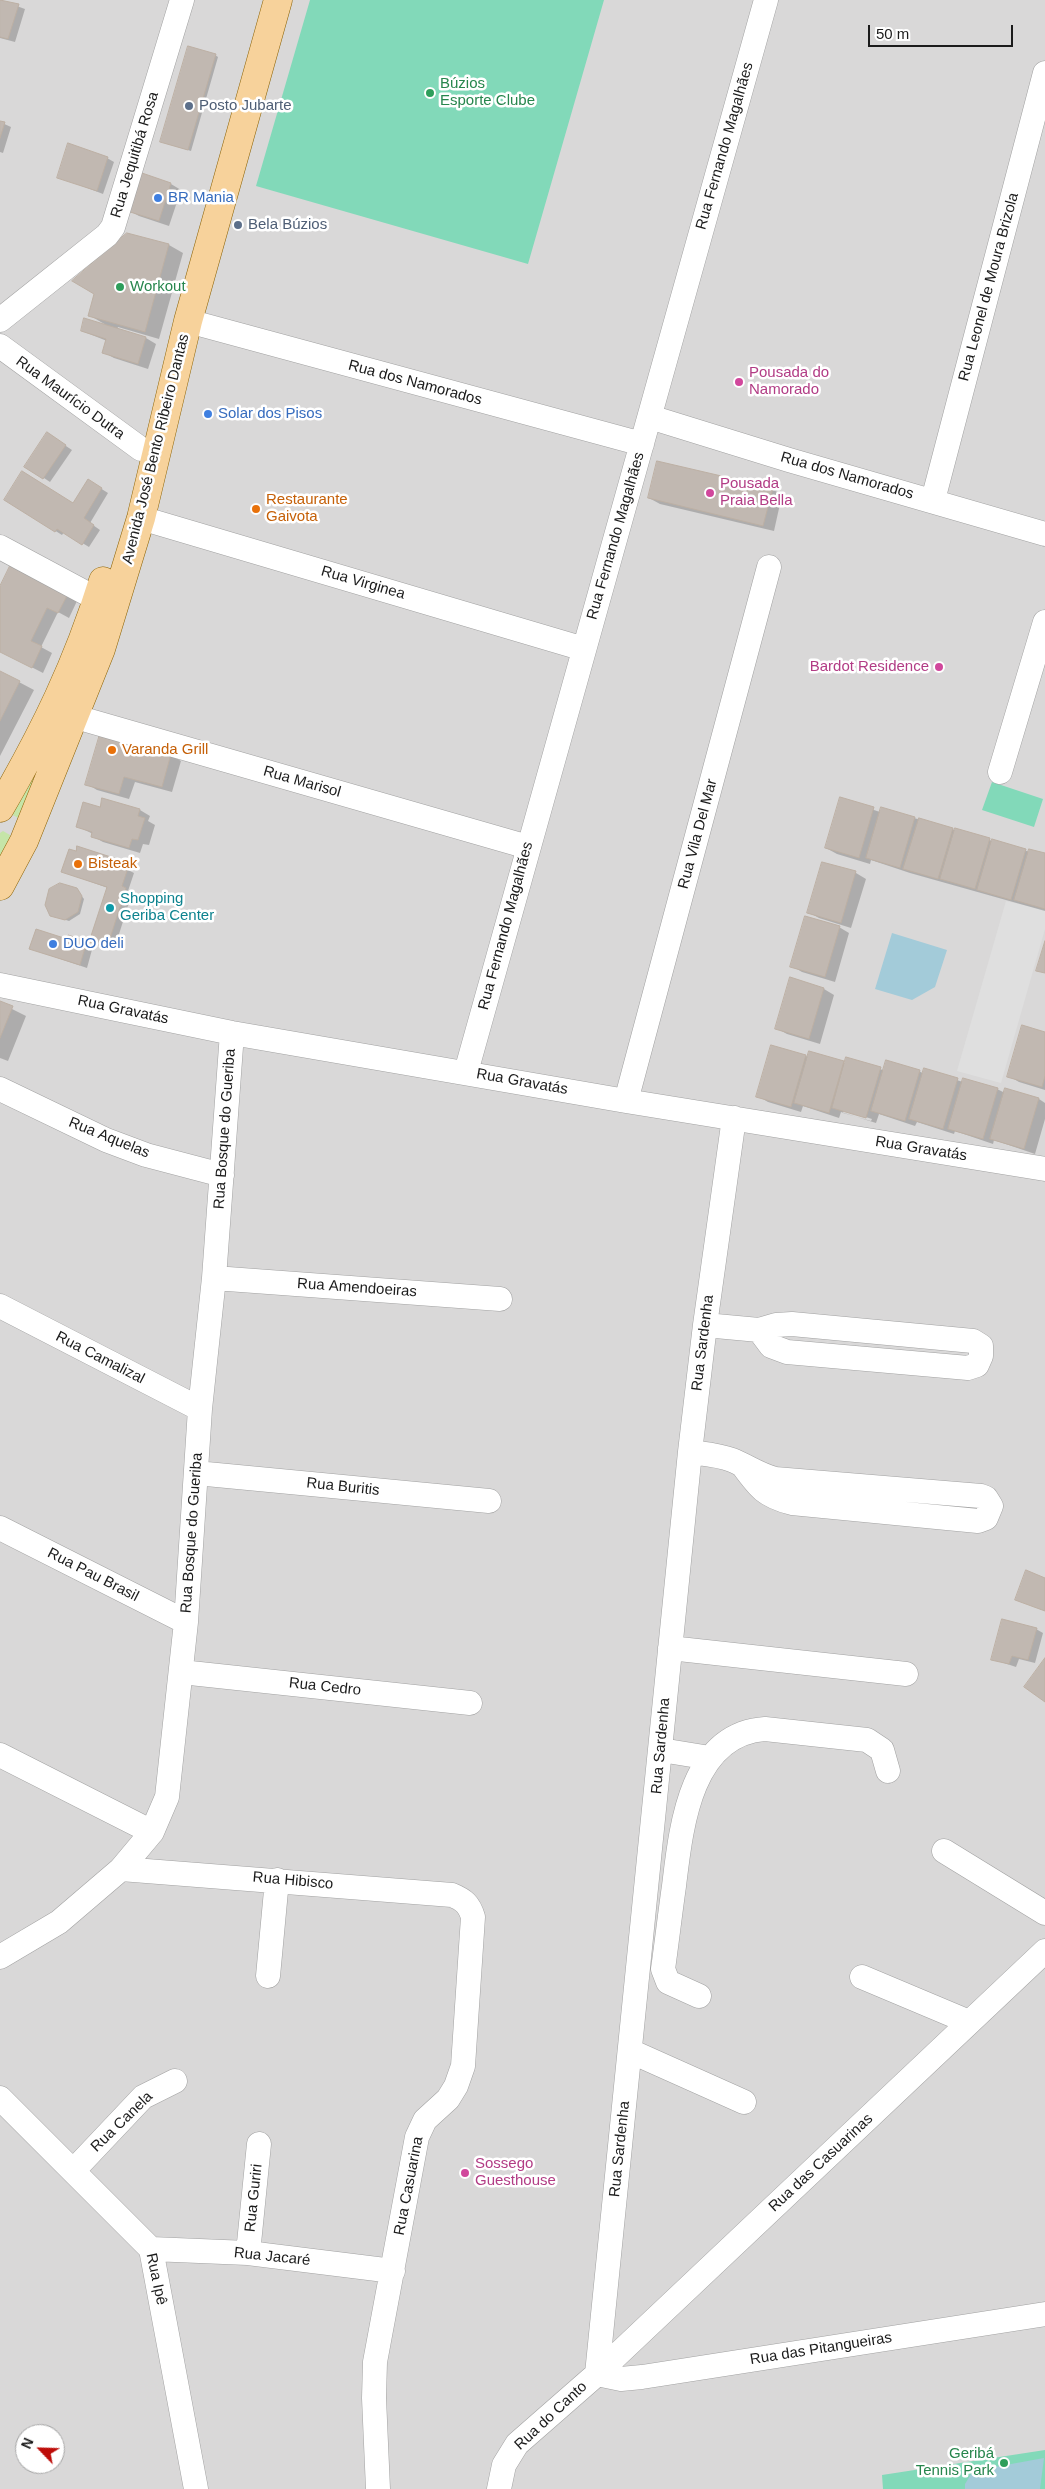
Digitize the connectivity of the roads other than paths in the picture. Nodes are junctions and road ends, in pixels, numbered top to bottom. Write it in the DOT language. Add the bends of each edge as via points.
graph roads {
  1 [pos="182,0"];
  2 [pos="259,0"];
  3 [pos="278,0"];
  4 [pos="766,0"];
  5 [pos="1045,73"];
  6 [pos="0,320"];
  7 [pos="188,321"];
  8 [pos="0,346"];
  9 [pos="650,417"];
  10 [pos="642,444"];
  11 [pos="141,449"];
  12 [pos="933,500"];
  13 [pos="141,518"];
  14 [pos="1045,534"];
  15 [pos="0,547"];
  16 [pos="769,567"];
  17 [pos="97,598"];
  18 [pos="1045,622"];
  19 [pos="584,649"];
  20 [pos="76,717"];
  21 [pos="1000,772"];
  22 [pos="0,808"];
  23 [pos="0,822"];
  24 [pos="24,841"];
  25 [pos="528,847"];
  26 [pos="0,886"];
  27 [pos="0,985"];
  28 [pos="232,1033"];
  29 [pos="466,1072"];
  30 [pos="0,1089"];
  31 [pos="626,1101"];
  32 [pos="734,1118"];
  33 [pos="1044,1164"];
  34 [pos="222,1176"];
  35 [pos="214,1278"];
  36 [pos="500,1299"];
  37 [pos="0,1306"];
  38 [pos="705,1325"];
  39 [pos="759,1330"];
  40 [pos="200,1409"];
  41 [pos="690,1452"];
  42 [pos="743,1466"];
  43 [pos="196,1473"];
  44 [pos="489,1501"];
  45 [pos="0,1528"];
  46 [pos="186,1622"];
  47 [pos="670,1648"];
  48 [pos="181,1672"];
  49 [pos="906,1674"];
  50 [pos="470,1703"];
  51 [pos="661,1750"];
  52 [pos="0,1755"];
  53 [pos="710,1758"];
  54 [pos="888,1771"];
  55 [pos="152,1832"];
  56 [pos="944,1850"];
  57 [pos="121,1869"];
  58 [pos="277,1880"];
  59 [pos="464,1900"];
  60 [pos="1045,1912"];
  61 [pos="1045,1951"];
  62 [pos="0,1957"];
  63 [pos="268,1976"];
  64 [pos="862,1976"];
  65 [pos="699,1996"];
  66 [pos="969,2022"];
  67 [pos="630,2051"];
  68 [pos="174,2081"];
  69 [pos="0,2098"];
  70 [pos="744,2102"];
  71 [pos="259,2144"];
  72 [pos="74,2170"];
  73 [pos="151,2249"];
  74 [pos="248,2253"];
  75 [pos="393,2271"];
  76 [pos="1045,2314"];
  77 [pos="597,2374"];
  78 [pos="196,2489"];
  79 [pos="378,2489"];
  80 [pos="500,2489"];
  1 -- 6 [label="street, Rua Jequitibá Rosa" via="113,227"];
  2 -- 11 [label="main road, Avenida José Bento Ribeiro Dantas" via="180,285"];
  3 -- 7 [label="main road, Avenida José Bento Ribeiro Dantas"];
  4 -- 9 [label="street, Rua Fernando Magalhães"];
  5 -- 12 [label="street, Rua Leonel de Moura Brizola"];
  7 -- 10 [label="street, Rua dos Namorados"];
  7 -- 13 [label="main road, Avenida José Bento Ribeiro Dantas"];
  8 -- 11 [label="street, Rua Maurício Dutra"];
  9 -- 10 [label="street, Rua Fernando Magalhães"];
  9 -- 12 [label="street, Rua dos Namorados"];
  10 -- 19 [label="street, Rua Fernando Magalhães"];
  11 -- 17 [label="main road, Avenida José Bento Ribeiro Dantas"];
  12 -- 14 [label="street, Rua dos Namorados"];
  13 -- 19 [label="street, Rua Virginea"];
  13 -- 20 [label="main road, Avenida José Bento Ribeiro Dantas" via="101,649"];
  15 -- 17 [label="street"];
  16 -- 31 [label="street, Rua Vila Del Mar"];
  17 -- 22 [label="main road, Avenida José Bento Ribeiro Dantas" via="66,685"];
  18 -- 21 [label="street"];
  19 -- 25 [label="street, Rua Fernando Magalhães"];
  20 -- 24 [label="main road, Avenida José Bento Ribeiro Dantas"];
  20 -- 25 [label="street, Rua Marisol"];
  23 -- 24 [label="main road" via="18,828"];
  24 -- 26 [label="main road, Avenida José Bento Ribeiro Dantas"];
  25 -- 29 [label="street, Rua Fernando Magalhães"];
  27 -- 28 [label="street, Rua Gravatás"];
  28 -- 29 [label="street, Rua Gravatás"];
  28 -- 34 [label="street, Rua Bosque do Gueriba"];
  29 -- 31 [label="street, Rua Gravatás"];
  30 -- 34 [label="street, Rua Aquelas" via="106,1140"];
  31 -- 32 [label="street, Rua Gravatás"];
  32 -- 33 [label="street, Rua Gravatás"];
  32 -- 38 [label="street, Rua Sardenha"];
  34 -- 35 [label="street, Rua Bosque do Gueriba"];
  35 -- 36 [label="street, Rua Amendoeiras"];
  35 -- 40 [label="street, Rua Bosque do Gueriba"];
  37 -- 40 [label="street, Rua Camalizal"];
  38 -- 39 [label="street"];
  38 -- 41 [label="street, Rua Sardenha"];
  39 -- 39 [label="street" via="771,1346 787,1352 968,1368 977,1365 982,1356 981,1346 972,1341 792,1324"];
  40 -- 43 [label="street, Rua Bosque do Gueriba"];
  41 -- 42 [label="street" via="719,1456"];
  41 -- 47 [label="street, Rua Sardenha"];
  42 -- 42 [label="street" via="757,1486 772,1498 792,1503 978,1522 986,1518 991,1506 981,1496 793,1481 759,1474"];
  43 -- 44 [label="street, Rua Buritis"];
  43 -- 46 [label="street, Rua Bosque do Gueriba"];
  45 -- 46 [label="street, Rua Pau Brasil"];
  46 -- 48 [label="street, Rua Bosque do Gueriba"];
  47 -- 49 [label="street"];
  47 -- 51 [label="street, Rua Sardenha"];
  48 -- 50 [label="street, Rua Cedro"];
  48 -- 55 [label="street, Rua Bosque do Gueriba" via="167,1797"];
  51 -- 53 [label="street"];
  51 -- 67 [label="street, Rua Sardenha"];
  52 -- 55 [label="street"];
  53 -- 54 [label="street" via="735,1736 749,1730 765,1729 867,1740 882,1750"];
  53 -- 65 [label="street" via="695,1786 684,1822 663,1969 668,1982"];
  55 -- 57 [label="street, Rua Bosque do Gueriba"];
  56 -- 60 [label="street"];
  57 -- 58 [label="street, Rua Hibisco"];
  57 -- 62 [label="street, Rua Bosque do Gueriba" via="59,1922"];
  58 -- 59 [label="street, Rua Hibisco" via="452,1895"];
  58 -- 63 [label="street"];
  59 -- 75 [label="street, Rua Casuarina" via="473,1917 463,2066 448,2099 425,2120 418,2137"];
  61 -- 66 [label="street, Rua das Casuarinas"];
  64 -- 66 [label="street"];
  66 -- 77 [label="street, Rua das Casuarinas"];
  67 -- 70 [label="street"];
  67 -- 77 [label="street, Rua Sardenha"];
  68 -- 72 [label="street, Rua Canela" via="143,2097"];
  69 -- 72 [label="street, Rua Ipê"];
  71 -- 74 [label="street, Rua Guriri"];
  72 -- 73 [label="street, Rua Ipê"];
  73 -- 74 [label="street, Rua Jacaré"];
  73 -- 78 [label="street, Rua Ipê"];
  74 -- 75 [label="street, Rua Jacaré"];
  75 -- 79 [label="street, Rua Casuarina" via="375,2362"];
  76 -- 77 [label="street, Rua das Pitangueiras" via="642,2377 622,2379"];
  77 -- 80 [label="street, Rua do Canto" via="517,2444 504,2465"];
}
